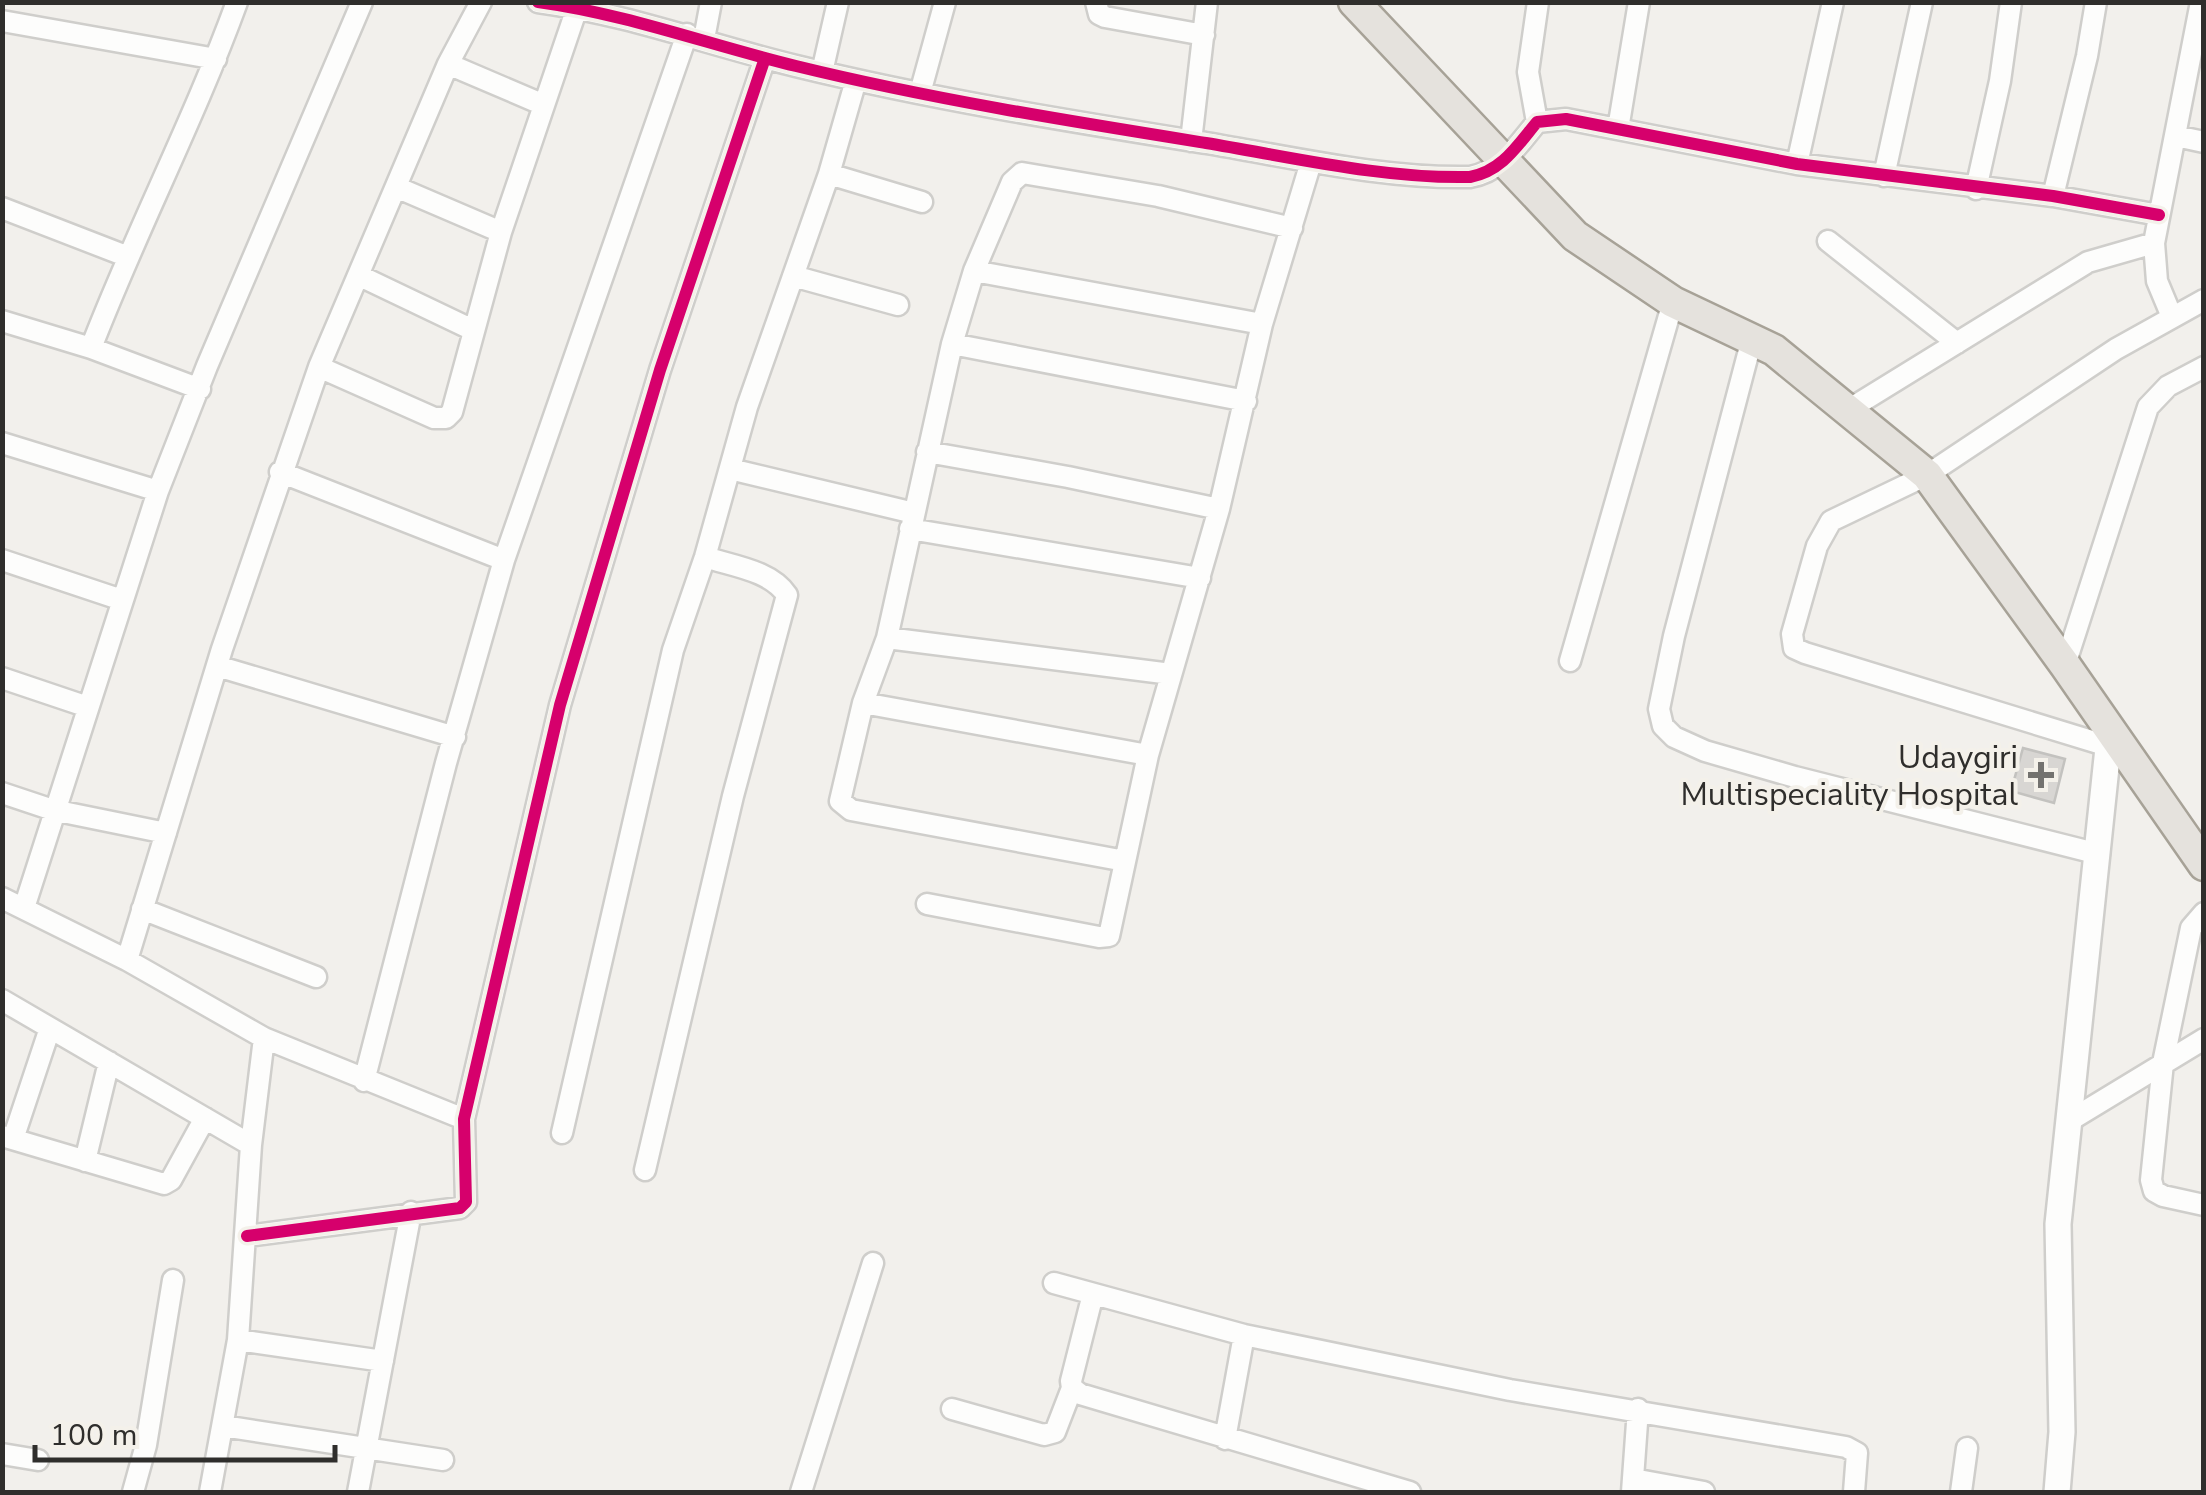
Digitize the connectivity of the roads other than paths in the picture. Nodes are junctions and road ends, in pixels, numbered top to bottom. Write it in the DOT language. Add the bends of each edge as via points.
graph roads {
  1 [pos="237,2"];
  2 [pos="362,2"];
  3 [pos="481,2"];
  4 [pos="538,2"];
  5 [pos="711,2"];
  6 [pos="838,2"];
  7 [pos="945,2"];
  8 [pos="1096,2"];
  9 [pos="1208,2"];
  10 [pos="1354,2"];
  11 [pos="1538,2"];
  12 [pos="1639,2"];
  13 [pos="1832,2"];
  14 [pos="1922,2"];
  15 [pos="2011,2"];
  16 [pos="2096,2"];
  17 [pos="2202,2"];
  18 [pos="578,5"];
  19 [pos="2,21"];
  20 [pos="1204,34"];
  21 [pos="696,37"];
  22 [pos="765,58"];
  23 [pos="216,59"];
  24 [pos="448,64"];
  25 [pos="822,72"];
  26 [pos="856,80"];
  27 [pos="920,93"];
  28 [pos="544,105"];
  29 [pos="1536,122"];
  30 [pos="1618,129"];
  31 [pos="2176,136"];
  32 [pos="1191,141"];
  33 [pos="2204,142"];
  34 [pos="1311,162"];
  35 [pos="1504,162"];
  36 [pos="1797,164"];
  37 [pos="829,174"];
  38 [pos="1884,176"];
  39 [pos="396,187"];
  40 [pos="1976,188"];
  41 [pos="2054,196"];
  42 [pos="922,202"];
  43 [pos="2,208"];
  44 [pos="2159,216"];
  45 [pos="1292,228"];
  46 [pos="502,232"];
  47 [pos="1828,241"];
  48 [pos="2154,243"];
  49 [pos="126,256"];
  50 [pos="974,271"];
  51 [pos="360,276"];
  52 [pos="793,276"];
  53 [pos="2204,300"];
  54 [pos="1673,302"];
  55 [pos="898,305"];
  56 [pos="2172,316"];
  57 [pos="2,321"];
  58 [pos="1262,324"];
  59 [pos="473,330"];
  60 [pos="1752,339"];
  61 [pos="1957,343"];
  62 [pos="952,344"];
  63 [pos="91,348"];
  64 [pos="319,366"];
  65 [pos="2204,366"];
  66 [pos="200,389"];
  67 [pos="1246,401"];
  68 [pos="1848,410"];
  69 [pos="2,443"];
  70 [pos="927,452"];
  71 [pos="730,469"];
  72 [pos="280,472"];
  73 [pos="1926,475"];
  74 [pos="158,491"];
  75 [pos="1219,509"];
  76 [pos="912,521"];
  77 [pos="705,558"];
  78 [pos="2,560"];
  79 [pos="504,560"];
  80 [pos="1200,578"];
  81 [pos="122,600"];
  82 [pos="887,638"];
  83 [pos="1570,661"];
  84 [pos="2066,665"];
  85 [pos="217,666"];
  86 [pos="1171,674"];
  87 [pos="2,678"];
  88 [pos="864,704"];
  89 [pos="88,707"];
  90 [pos="455,737"];
  91 [pos="2109,738"];
  92 [pos="1148,755"];
  93 [pos="2,793"];
  94 [pos="53,810"];
  95 [pos="166,833"];
  96 [pos="2099,854"];
  97 [pos="1125,861"];
  98 [pos="2204,865"];
  99 [pos="2,898"];
  100 [pos="927,904"];
  101 [pos="24,908"];
  102 [pos="142,909"];
  103 [pos="2204,914"];
  104 [pos="127,960"];
  105 [pos="316,978"];
  106 [pos="2,1000"];
  107 [pos="50,1028"];
  108 [pos="264,1038"];
  109 [pos="2204,1038"];
  110 [pos="109,1062"];
  111 [pos="2163,1064"];
  112 [pos="364,1081"];
  113 [pos="206,1118"];
  114 [pos="2069,1121"];
  115 [pos="562,1133"];
  116 [pos="464,1134"];
  117 [pos="8,1137"];
  118 [pos="251,1145"];
  119 [pos="85,1161"];
  120 [pos="645,1170"];
  121 [pos="2204,1205"];
  122 [pos="411,1212"];
  123 [pos="247,1236"];
  124 [pos="873,1262"];
  125 [pos="173,1280"];
  126 [pos="1054,1283"];
  127 [pos="1093,1294"];
  128 [pos="1244,1335"];
  129 [pos="238,1340"];
  130 [pos="384,1361"];
  131 [pos="1072,1388"];
  132 [pos="952,1409"];
  133 [pos="1638,1410"];
  134 [pos="224,1426"];
  135 [pos="1225,1439"];
  136 [pos="368,1448"];
  137 [pos="1967,1448"];
  138 [pos="2,1454"];
  139 [pos="38,1460"];
  140 [pos="443,1460"];
  141 [pos="1632,1486"];
  142 [pos="135,1492"];
  143 [pos="210,1492"];
  144 [pos="358,1492"];
  145 [pos="801,1492"];
  146 [pos="1410,1492"];
  147 [pos="1704,1492"];
  148 [pos="1854,1492"];
  149 [pos="1961,1492"];
  150 [pos="2057,1492"];
  1 -- 23 [label="street"];
  2 -- 66 [label="street"];
  3 -- 24 [label="street"];
  4 -- 18 [label="street"];
  5 -- 21 [label="street"];
  6 -- 25 [label="street"];
  7 -- 27 [label="street"];
  8 -- 20 [label="street" via="1105,17"];
  9 -- 20 [label="street"];
  10 -- 35 [label="main road"];
  11 -- 29 [label="street" via="1528,72"];
  12 -- 30 [label="street"];
  13 -- 36 [label="street"];
  14 -- 38 [label="street"];
  15 -- 40 [label="street"];
  16 -- 41 [label="street"];
  17 -- 31 [label="street"];
  18 -- 21 [label="street"];
  18 -- 28 [label="street"];
  19 -- 23 [label="street"];
  20 -- 32 [label="street"];
  21 -- 22 [label="street"];
  21 -- 79 [label="street"];
  22 -- 25 [label="street"];
  22 -- 116 [label="street" via="660,370 560,705"];
  23 -- 49 [label="street"];
  24 -- 28 [label="street"];
  24 -- 39 [label="street"];
  25 -- 26 [label="street"];
  26 -- 27 [label="street"];
  26 -- 37 [label="street"];
  27 -- 32 [label="street"];
  28 -- 46 [label="street"];
  29 -- 30 [label="street" via="1566,119"];
  29 -- 35 [label="street"];
  30 -- 36 [label="street"];
  31 -- 33 [label="street"];
  31 -- 44 [label="street"];
  32 -- 34 [label="street"];
  34 -- 35 [label="street" via="1458,178 1482,175"];
  34 -- 45 [label="street"];
  35 -- 54 [label="main road" via="1575,236"];
  36 -- 38 [label="street"];
  37 -- 42 [label="street"];
  37 -- 52 [label="street"];
  38 -- 40 [label="street"];
  39 -- 46 [label="street"];
  39 -- 51 [label="street"];
  40 -- 41 [label="street"];
  41 -- 44 [label="street"];
  43 -- 49 [label="street"];
  44 -- 48 [label="street"];
  45 -- 50 [label="street" via="1022,173 1012,182"];
  45 -- 58 [label="street"];
  46 -- 59 [label="street"];
  47 -- 61 [label="street"];
  48 -- 56 [label="street" via="2157,281"];
  48 -- 61 [label="street" via="2088,262"];
  49 -- 63 [label="street"];
  50 -- 58 [label="street"];
  50 -- 62 [label="street"];
  51 -- 59 [label="street"];
  51 -- 64 [label="street"];
  52 -- 55 [label="street"];
  52 -- 71 [label="street"];
  53 -- 56 [label="street"];
  54 -- 60 [label="main road"];
  54 -- 83 [label="street"];
  56 -- 73 [label="street"];
  57 -- 63 [label="street"];
  58 -- 67 [label="street"];
  59 -- 64 [label="street" via="446,418"];
  60 -- 68 [label="main road"];
  60 -- 96 [label="street" via="1674,636 1659,710 1663,726 1705,750 1777,772"];
  61 -- 68 [label="street"];
  62 -- 67 [label="street"];
  62 -- 70 [label="street"];
  63 -- 66 [label="street"];
  64 -- 72 [label="street"];
  65 -- 84 [label="street" via="2168,386 2148,407"];
  66 -- 74 [label="street"];
  67 -- 75 [label="street"];
  68 -- 73 [label="main road"];
  69 -- 74 [label="street"];
  70 -- 75 [label="street"];
  70 -- 76 [label="street"];
  71 -- 76 [label="street"];
  71 -- 77 [label="street"];
  72 -- 79 [label="street"];
  72 -- 85 [label="street"];
  73 -- 84 [label="main road"];
  73 -- 91 [label="street" via="1831,521 1822,532 1792,634 1794,648"];
  74 -- 81 [label="street"];
  75 -- 80 [label="street"];
  76 -- 80 [label="street"];
  76 -- 82 [label="street"];
  77 -- 115 [label="street" via="673,650"];
  77 -- 120 [label="street" via="769,578 787,594"];
  78 -- 81 [label="street"];
  79 -- 90 [label="street"];
  80 -- 86 [label="street"];
  81 -- 89 [label="street"];
  82 -- 86 [label="street"];
  82 -- 88 [label="street"];
  84 -- 91 [label="main road"];
  85 -- 90 [label="street"];
  85 -- 95 [label="street"];
  86 -- 92 [label="street"];
  87 -- 89 [label="street"];
  88 -- 92 [label="street"];
  88 -- 97 [label="street" via="840,794 851,810"];
  89 -- 94 [label="street"];
  90 -- 112 [label="street"];
  91 -- 96 [label="street"];
  91 -- 98 [label="main road"];
  92 -- 97 [label="street"];
  93 -- 94 [label="street"];
  94 -- 95 [label="street"];
  94 -- 101 [label="street"];
  95 -- 102 [label="street"];
  96 -- 114 [label="street"];
  97 -- 100 [label="street" via="1112,930 1104,938"];
  99 -- 101 [label="street"];
  101 -- 104 [label="street"];
  102 -- 104 [label="street"];
  102 -- 105 [label="street"];
  103 -- 111 [label="street" via="2191,928"];
  104 -- 108 [label="street"];
  106 -- 107 [label="street"];
  107 -- 110 [label="street"];
  107 -- 117 [label="street"];
  108 -- 112 [label="street"];
  108 -- 118 [label="street"];
  109 -- 111 [label="street"];
  110 -- 113 [label="street"];
  110 -- 119 [label="street"];
  111 -- 114 [label="street"];
  111 -- 121 [label="street" via="2152,1186 2163,1196"];
  112 -- 116 [label="street"];
  113 -- 118 [label="street"];
  113 -- 119 [label="street" via="164,1184"];
  114 -- 150 [label="street" via="2058,1224"];
  116 -- 122 [label="street" via="466,1202"];
  117 -- 119 [label="street"];
  118 -- 123 [label="street"];
  122 -- 123 [label="street"];
  122 -- 130 [label="street"];
  123 -- 129 [label="street"];
  124 -- 145 [label="street"];
  125 -- 142 [label="street"];
  126 -- 127 [label="street"];
  127 -- 128 [label="street"];
  127 -- 131 [label="street"];
  128 -- 133 [label="street"];
  128 -- 135 [label="street"];
  129 -- 130 [label="street"];
  129 -- 134 [label="street"];
  130 -- 136 [label="street"];
  131 -- 132 [label="street" via="1054,1432 1044,1435"];
  131 -- 135 [label="street"];
  133 -- 141 [label="street"];
  133 -- 148 [label="street" via="1846,1446 1858,1458"];
  134 -- 136 [label="street"];
  134 -- 143 [label="street"];
  135 -- 146 [label="street"];
  136 -- 140 [label="street"];
  136 -- 144 [label="street"];
  137 -- 149 [label="street"];
  138 -- 139 [label="street"];
  141 -- 147 [label="street"];
}
